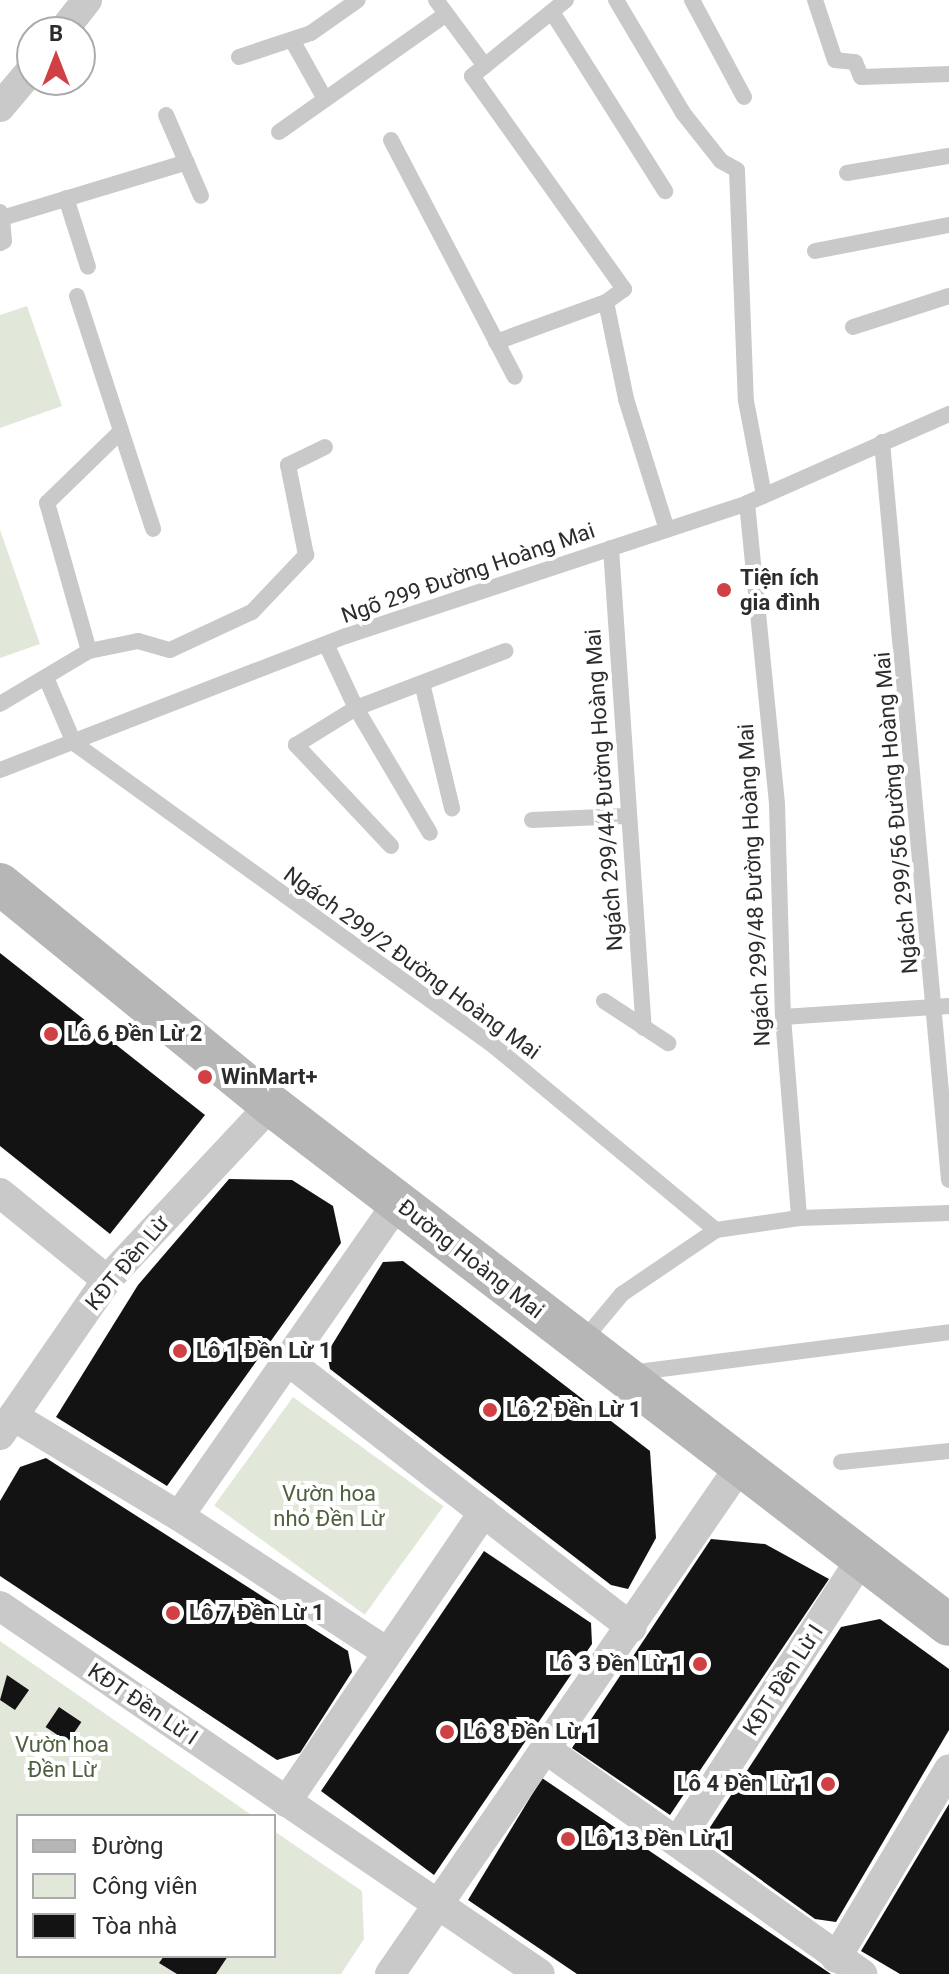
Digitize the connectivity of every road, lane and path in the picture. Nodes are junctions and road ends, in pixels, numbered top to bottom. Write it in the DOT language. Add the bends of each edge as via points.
graph roads {
  1 [pos="87,0"];
  2 [pos="358,0"];
  3 [pos="566,0"];
  4 [pos="616,0"];
  5 [pos="692,0"];
  6 [pos="815,0"];
  7 [pos="441,7"];
  8 [pos="552,12"];
  9 [pos="74,16"];
  10 [pos="292,40"];
  11 [pos="239,57"];
  12 [pos="479,71"];
  13 [pos="949,74"];
  14 [pos="16,88"];
  15 [pos="744,97"];
  16 [pos="325,99"];
  17 [pos="0,107"];
  18 [pos="166,115"];
  19 [pos="279,132"];
  20 [pos="391,140"];
  21 [pos="949,156"];
  22 [pos="187,162"];
  23 [pos="847,173"];
  24 [pos="665,191"];
  25 [pos="201,196"];
  26 [pos="66,198"];
  27 [pos="1,215"];
  28 [pos="949,225"];
  29 [pos="0,243"];
  30 [pos="815,251"];
  31 [pos="88,267"];
  32 [pos="77,296"];
  33 [pos="949,296"];
  34 [pos="606,302"];
  35 [pos="853,327"];
  36 [pos="496,342"];
  37 [pos="515,377"];
  38 [pos="949,414"];
  39 [pos="121,431"];
  40 [pos="882,442"];
  41 [pos="325,447"];
  42 [pos="764,495"];
  43 [pos="747,503"];
  44 [pos="153,529"];
  45 [pos="667,530"];
  46 [pos="611,548"];
  47 [pos="326,644"];
  48 [pos="89,651"];
  49 [pos="505,651"];
  50 [pos="47,680"];
  51 [pos="422,683"];
  52 [pos="0,704"];
  53 [pos="356,708"];
  54 [pos="74,743"];
  55 [pos="0,770"];
  56 [pos="452,808"];
  57 [pos="626,816"];
  58 [pos="532,820"];
  59 [pos="430,833"];
  60 [pos="391,846"];
  61 [pos="0,884"];
  62 [pos="604,1001"];
  63 [pos="942,1006"];
  64 [pos="783,1017"];
  65 [pos="644,1028"];
  66 [pos="668,1043"];
  67 [pos="271,1105"];
  68 [pos="949,1180"];
  69 [pos="0,1193"];
  70 [pos="397,1203"];
  71 [pos="949,1213"];
  72 [pos="799,1218"];
  73 [pos="716,1230"];
  74 [pos="107,1280"];
  75 [pos="949,1332"];
  76 [pos="580,1344"];
  77 [pos="288,1361"];
  78 [pos="620,1374"];
  79 [pos="6,1425"];
  80 [pos="949,1451"];
  81 [pos="841,1462"];
  82 [pos="740,1466"];
  83 [pos="484,1512"];
  84 [pos="179,1516"];
  85 [pos="861,1559"];
  86 [pos="0,1606"];
  87 [pos="948,1620"];
  88 [pos="632,1628"];
  89 [pos="387,1652"];
  90 [pos="547,1750"];
  91 [pos="949,1769"];
  92 [pos="286,1802"];
  93 [pos="678,1841"];
  94 [pos="438,1907"];
  95 [pos="836,1958"];
  96 [pos="390,1974"];
  97 [pos="540,1974"];
  98 [pos="862,1974"];
  1 -- 9 [label="street"];
  2 -- 10 [label="lane"];
  3 -- 8 [label="lane"];
  4 -- 42 [label="lane" via="683,113 721,161 737,170 746,401"];
  5 -- 15 [label="lane"];
  6 -- 13 [label="lane" via="835,60 855,62 861,77"];
  7 -- 12 [label="lane"];
  7 -- 16 [label="lane"];
  8 -- 12 [label="lane"];
  8 -- 24 [label="lane"];
  10 -- 11 [label="lane"];
  10 -- 16 [label="lane"];
  12 -- 34 [label="lane" via="624,289"];
  14 -- 17 [label="street"];
  16 -- 19 [label="lane"];
  18 -- 22 [label="lane"];
  20 -- 36 [label="lane"];
  21 -- 23 [label="lane"];
  22 -- 25 [label="lane"];
  22 -- 26 [label="lane"];
  26 -- 27 [label="lane"];
  26 -- 31 [label="lane"];
  27 -- 29 [label="lane"];
  28 -- 30 [label="lane"];
  32 -- 39 [label="lane"];
  33 -- 35 [label="lane"];
  34 -- 36 [label="lane"];
  34 -- 45 [label="lane" via="626,399"];
  36 -- 37 [label="lane"];
  38 -- 40 [label="lane, Ngõ 299 Đường Hoàng Mai"];
  39 -- 44 [label="lane"];
  39 -- 48 [label="lane" via="47,503"];
  40 -- 42 [label="lane, Ngõ 299 Đường Hoàng Mai"];
  40 -- 63 [label="lane, Ngách 299/56 Đường Hoàng Mai"];
  41 -- 48 [label="lane" via="288,465 306,555 252,612 170,650 138,641"];
  42 -- 43 [label="lane, Ngõ 299 Đường Hoàng Mai"];
  43 -- 45 [label="lane, Ngõ 299 Đường Hoàng Mai"];
  43 -- 64 [label="lane, Ngách 299/48 Đường Hoàng Mai" via="777,804"];
  45 -- 46 [label="lane, Ngõ 299 Đường Hoàng Mai"];
  46 -- 47 [label="lane, Ngõ 299 Đường Hoàng Mai"];
  46 -- 57 [label="lane, Ngách 299/44 Đường Hoàng Mai"];
  47 -- 53 [label="lane"];
  47 -- 54 [label="lane, Ngõ 299 Đường Hoàng Mai"];
  48 -- 50 [label="lane"];
  49 -- 51 [label="lane"];
  50 -- 52 [label="lane"];
  50 -- 54 [label="lane"];
  51 -- 53 [label="lane"];
  51 -- 56 [label="lane"];
  53 -- 59 [label="lane"];
  53 -- 60 [label="lane" via="296,745"];
  54 -- 55 [label="lane, Ngõ 299 Đường Hoàng Mai"];
  54 -- 73 [label="lane, Ngách 299/2 Đường Hoàng Mai" via="494,1046"];
  57 -- 58 [label="lane"];
  57 -- 65 [label="lane, Ngách 299/44 Đường Hoàng Mai"];
  61 -- 67 [label="street, Đường Hoàng Mai"];
  62 -- 65 [label="lane"];
  63 -- 64 [label="lane"];
  63 -- 68 [label="lane, Ngách 299/56 Đường Hoàng Mai"];
  64 -- 72 [label="lane, Ngách 299/48 Đường Hoàng Mai"];
  65 -- 66 [label="lane"];
  67 -- 70 [label="street, Đường Hoàng Mai"];
  67 -- 74 [label="street, KĐT Đền Lừ"];
  69 -- 74 [label="street"];
  70 -- 76 [label="street, Đường Hoàng Mai"];
  70 -- 77 [label="street"];
  71 -- 72 [label="lane"];
  72 -- 73 [label="lane"];
  73 -- 76 [label="lane" via="622,1294"];
  74 -- 79 [label="street, KĐT Đền Lừ"];
  75 -- 78 [label="lane"];
  76 -- 78 [label="street, Đường Hoàng Mai"];
  77 -- 83 [label="street"];
  77 -- 84 [label="street"];
  78 -- 82 [label="street, Đường Hoàng Mai"];
  79 -- 84 [label="street"];
  80 -- 81 [label="lane"];
  82 -- 85 [label="street, Đường Hoàng Mai"];
  82 -- 88 [label="street"];
  83 -- 88 [label="street"];
  83 -- 89 [label="street"];
  84 -- 89 [label="street"];
  85 -- 87 [label="street, Đường Hoàng Mai"];
  85 -- 93 [label="street, KĐT Đền Lừ I"];
  86 -- 92 [label="street, KĐT Đền Lừ I"];
  88 -- 90 [label="street"];
  89 -- 92 [label="street"];
  90 -- 93 [label="street"];
  90 -- 94 [label="street"];
  91 -- 95 [label="street"];
  92 -- 94 [label="street, KĐT Đền Lừ I"];
  93 -- 95 [label="street"];
  94 -- 96 [label="street"];
  94 -- 97 [label="street, KĐT Đền Lừ I"];
  95 -- 98 [label="street"];
}
